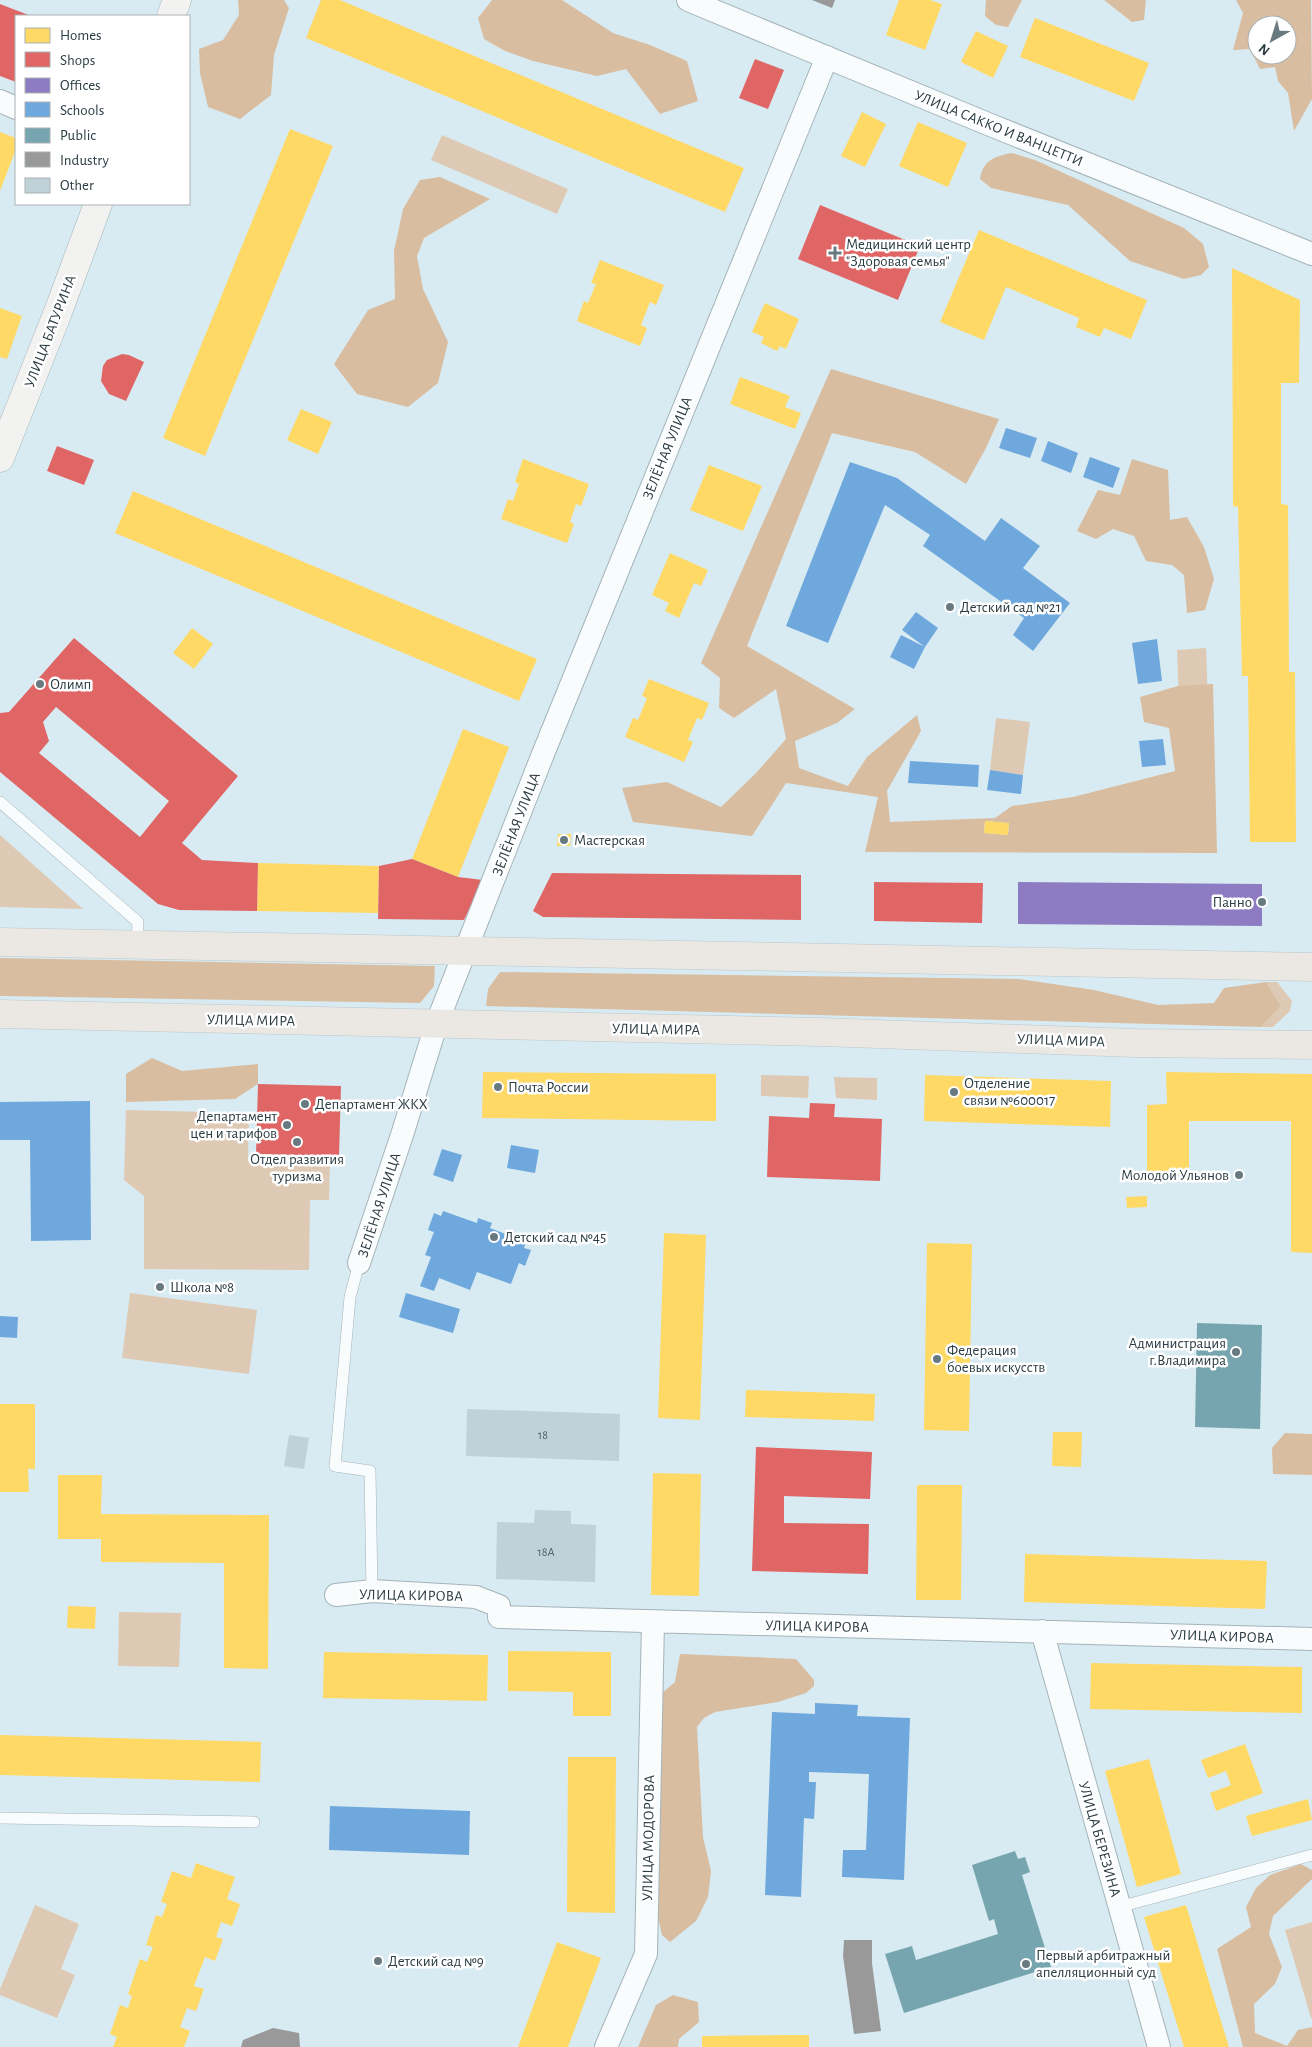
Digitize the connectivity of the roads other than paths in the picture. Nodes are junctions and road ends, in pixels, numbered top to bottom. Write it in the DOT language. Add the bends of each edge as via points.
graph roads {
  1 [pos="177,0"];
  2 [pos="688,0"];
  3 [pos="171,15"];
  4 [pos="827,57"];
  5 [pos="0,101"];
  6 [pos="15,108"];
  7 [pos="98,205"];
  8 [pos="1312,254"];
  9 [pos="0,458"];
  10 [pos="0,802"];
  11 [pos="0,942"];
  12 [pos="137,945"];
  13 [pos="466,951"];
  14 [pos="1312,967"];
  15 [pos="0,1014"];
  16 [pos="436,1025"];
  17 [pos="1312,1044"];
  18 [pos="359,1263"];
  19 [pos="372,1591"];
  20 [pos="336,1595"];
  21 [pos="653,1622"];
  22 [pos="1042,1632"];
  23 [pos="1312,1639"];
  24 [pos="0,1818"];
  25 [pos="254,1822"];
  26 [pos="1312,1855"];
  27 [pos="1119,1907"];
  28 [pos="606,2047"];
  29 [pos="1160,2047"];
  1 -- 3 [label="main road"];
  2 -- 4 [label="street, УЛИЦА САККО И ВАНЦЕТТИ"];
  4 -- 8 [label="street, УЛИЦА САККО И ВАНЦЕТТИ"];
  4 -- 13 [label="street, ЗЕЛЁНАЯ УЛИЦА"];
  5 -- 6 [label="street"];
  7 -- 9 [label="main road, УЛИЦА БАТУРИНА"];
  10 -- 12 [label="lane" via="138,922"];
  11 -- 12 [label="main road"];
  12 -- 13 [label="main road"];
  13 -- 14 [label="main road"];
  13 -- 16 [label="street, ЗЕЛЁНАЯ УЛИЦА"];
  15 -- 16 [label="main road, УЛИЦА МИРА"];
  16 -- 17 [label="main road, УЛИЦА МИРА"];
  16 -- 18 [label="street, ЗЕЛЁНАЯ УЛИЦА"];
  18 -- 19 [label="lane, ЗЕЛЁНАЯ УЛИЦА" via="350,1296 335,1466 370,1471"];
  19 -- 20 [label="street, УЛИЦА КИРОВА"];
  19 -- 21 [label="street, УЛИЦА КИРОВА" via="476,1596 499,1606 498,1617"];
  21 -- 22 [label="street, УЛИЦА КИРОВА"];
  21 -- 28 [label="street, УЛИЦА МОДОРОВА" via="646,1954"];
  22 -- 23 [label="street, УЛИЦА КИРОВА"];
  22 -- 27 [label="street, УЛИЦА БЕРЕЗИНА"];
  24 -- 25 [label="lane"];
  26 -- 27 [label="lane"];
  27 -- 29 [label="street, УЛИЦА БЕРЕЗИНА"];
}
